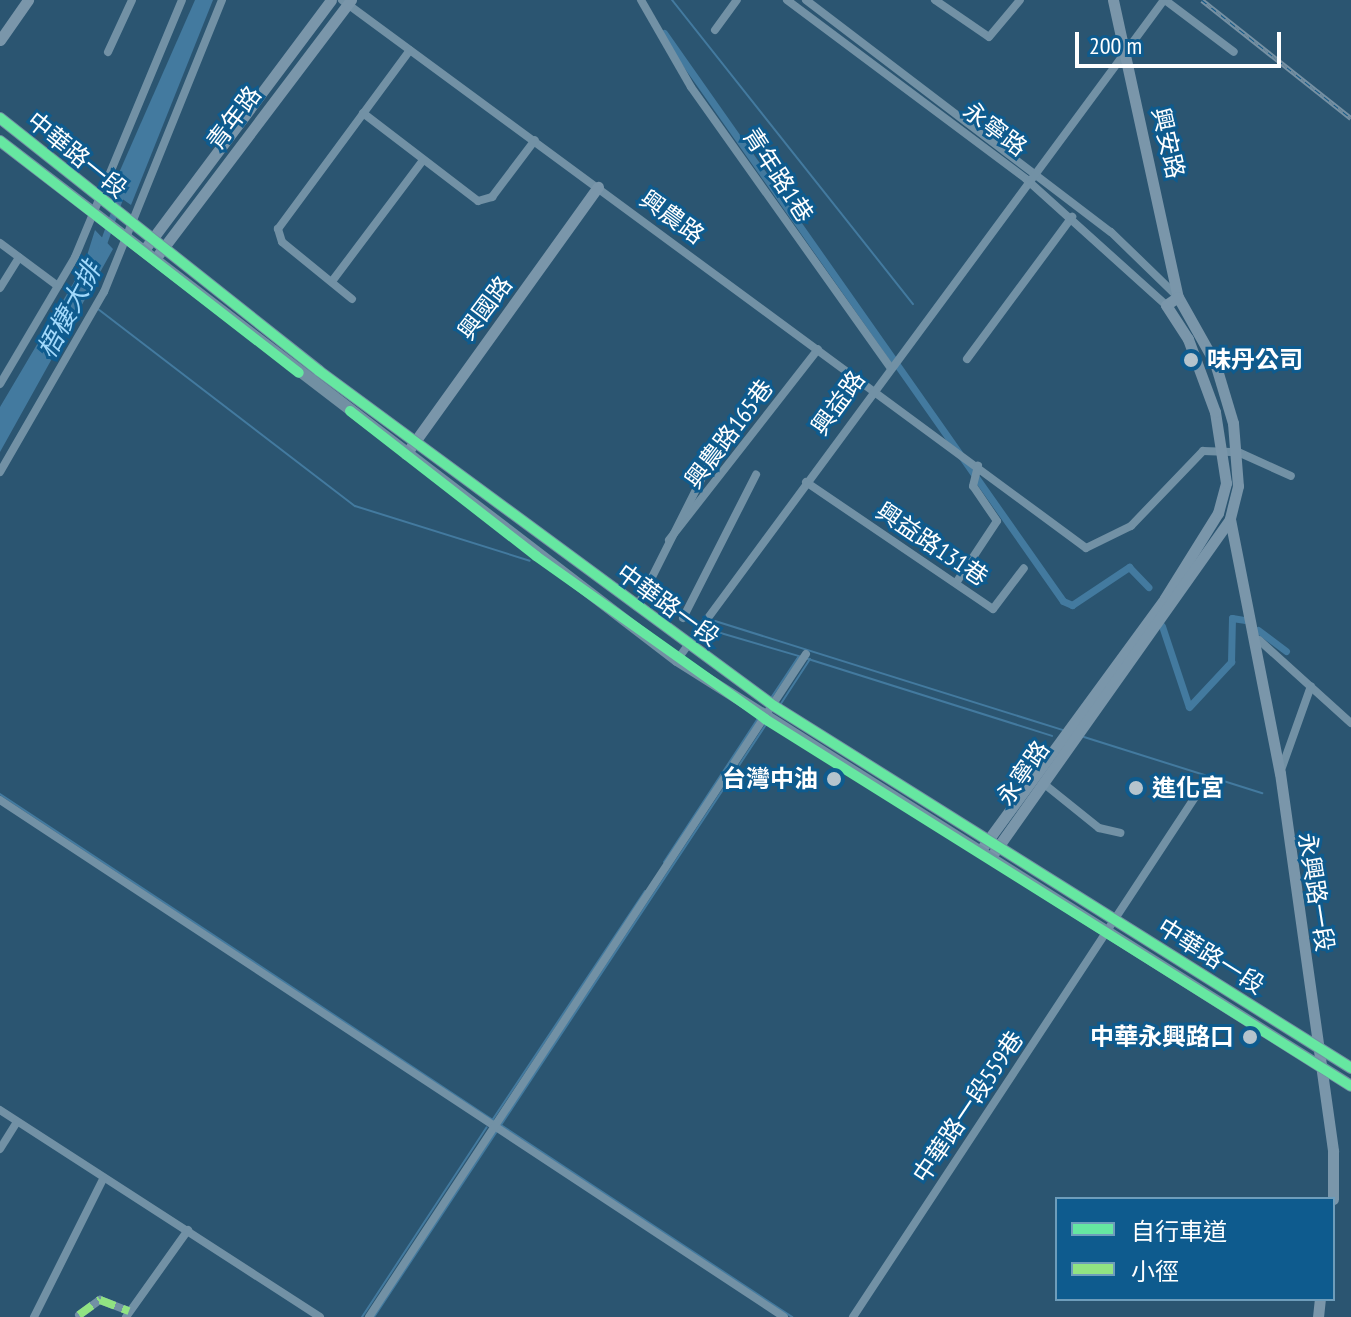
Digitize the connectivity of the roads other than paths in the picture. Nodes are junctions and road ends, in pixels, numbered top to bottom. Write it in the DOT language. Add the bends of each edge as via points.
graph roads {
  1 [pos="28,0"];
  2 [pos="132,0"];
  3 [pos="182,0"];
  4 [pos="222,0"];
  5 [pos="331,0"];
  6 [pos="641,0"];
  7 [pos="737,0"];
  8 [pos="787,0"];
  9 [pos="806,0"];
  10 [pos="935,0"];
  11 [pos="1020,0"];
  12 [pos="1113,0"];
  13 [pos="1165,0"];
  14 [pos="347,1"];
  15 [pos="4,25"];
  16 [pos="715,30"];
  17 [pos="0,40"];
  18 [pos="410,50"];
  19 [pos="1126,51"];
  20 [pos="108,52"];
  21 [pos="1234,52"];
  22 [pos="363,113"];
  23 [pos="0,118"];
  24 [pos="535,140"];
  25 [pos="0,141"];
  26 [pos="423,160"];
  27 [pos="1032,171"];
  28 [pos="1026,179"];
  29 [pos="598,187"];
  30 [pos="102,202"];
  31 [pos="1072,217"];
  32 [pos="95,218"];
  33 [pos="130,224"];
  34 [pos="122,239"];
  35 [pos="150,242"];
  36 [pos="0,243"];
  37 [pos="161,251"];
  38 [pos="141,253"];
  39 [pos="19,257"];
  40 [pos="153,262"];
  41 [pos="333,280"];
  42 [pos="58,286"];
  43 [pos="0,288"];
  44 [pos="1178,297"];
  45 [pos="352,299"];
  46 [pos="1166,305"];
  47 [pos="818,349"];
  48 [pos="967,359"];
  49 [pos="890,367"];
  50 [pos="0,384"];
  51 [pos="873,389"];
  52 [pos="414,441"];
  53 [pos="1221,449"];
  54 [pos="716,450"];
  55 [pos="1238,452"];
  56 [pos="406,454"];
  57 [pos="978,466"];
  58 [pos="0,472"];
  59 [pos="756,475"];
  60 [pos="1291,476"];
  61 [pos="806,482"];
  62 [pos="1218,513"];
  63 [pos="1230,519"];
  64 [pos="669,540"];
  65 [pos="1024,568"];
  66 [pos="956,583"];
  67 [pos="637,608"];
  68 [pos="683,618"];
  69 [pos="1259,640"];
  70 [pos="686,644"];
  71 [pos="806,654"];
  72 [pos="677,660"];
  73 [pos="1311,686"];
  74 [pos="774,706"];
  75 [pos="765,719"];
  76 [pos="1351,723"];
  77 [pos="1280,773"];
  78 [pos="1207,779"];
  79 [pos="1043,783"];
  80 [pos="0,800"];
  81 [pos="1120,833"];
  82 [pos="995,840"];
  83 [pos="986,855"];
  84 [pos="1117,920"];
  85 [pos="1109,933"];
  86 [pos="1317,1047"];
  87 [pos="1320,1067"];
  88 [pos="1351,1068"];
  89 [pos="1351,1086"];
  90 [pos="0,1110"];
  91 [pos="17,1122"];
  92 [pos="494,1126"];
  93 [pos="0,1149"];
  94 [pos="103,1179"];
  95 [pos="1333,1197"];
  96 [pos="188,1230"];
  97 [pos="128,1314"];
  98 [pos="79,1315"];
  99 [pos="34,1317"];
  100 [pos="320,1317"];
  101 [pos="369,1317"];
  102 [pos="784,1317"];
  103 [pos="853,1317"];
  1 -- 15 [label="street"];
  2 -- 20 [label="street"];
  3 -- 30 [label="street"];
  4 -- 33 [label="street"];
  5 -- 35 [label="street, 青年路"];
  6 -- 49 [label="street, 青年路1巷" via="691,87"];
  7 -- 16 [label="street"];
  8 -- 28 [label="street, 永寧路"];
  9 -- 27 [label="street, 永寧路"];
  10 -- 11 [label="street" via="989,37"];
  12 -- 19 [label="street, 興安路"];
  13 -- 19 [label="street, 興益路"];
  13 -- 21 [label="street"];
  14 -- 18 [label="street, 興農路"];
  14 -- 37 [label="street, 青年路"];
  15 -- 17 [label="street"];
  18 -- 22 [label="street"];
  18 -- 24 [label="street, 興農路"];
  19 -- 27 [label="street, 興益路"];
  19 -- 44 [label="street, 興安路"];
  22 -- 26 [label="street"];
  22 -- 41 [label="street" via="278,229 282,242"];
  23 -- 30 [label="main road, 中華路一段"];
  24 -- 26 [label="street" via="485,202"];
  24 -- 29 [label="street, 興農路"];
  25 -- 32 [label="main road, 中華路一段"];
  26 -- 41 [label="street"];
  27 -- 28 [label="street, 興益路"];
  27 -- 44 [label="street, 永寧路" via="1132,249"];
  28 -- 31 [label="street, 永寧路"];
  28 -- 49 [label="street, 興益路"];
  29 -- 47 [label="street, 興農路"];
  29 -- 52 [label="street, 興國路"];
  30 -- 32 [label="street"];
  30 -- 33 [label="main road, 中華路一段"];
  31 -- 46 [label="street, 永寧路"];
  31 -- 48 [label="street"];
  32 -- 34 [label="main road, 中華路一段"];
  32 -- 42 [label="street"];
  33 -- 34 [label="street"];
  33 -- 35 [label="main road, 中華路一段"];
  34 -- 38 [label="main road, 中華路一段"];
  34 -- 58 [label="street" via="104,292"];
  35 -- 37 [label="main road, 中華路一段"];
  35 -- 38 [label="street, 青年路"];
  36 -- 39 [label="street"];
  37 -- 40 [label="street, 青年路"];
  37 -- 52 [label="main road, 中華路一段"];
  38 -- 40 [label="main road, 中華路一段"];
  39 -- 42 [label="street"];
  39 -- 43 [label="street"];
  40 -- 56 [label="main road, 中華路一段"];
  41 -- 45 [label="street"];
  42 -- 50 [label="street"];
  44 -- 46 [label="street"];
  44 -- 55 [label="street, 興安路" via="1215,363"];
  46 -- 53 [label="street" via="1208,390"];
  47 -- 51 [label="street, 興農路"];
  47 -- 64 [label="street, 興農路165巷"];
  49 -- 51 [label="street, 興益路"];
  51 -- 57 [label="street, 興農路"];
  51 -- 61 [label="street, 興益路"];
  52 -- 56 [label="street, 興國路"];
  52 -- 67 [label="main road, 中華路一段"];
  53 -- 55 [label="street"];
  53 -- 57 [label="street, 興農路" via="1187,461 1131,526 1086,548"];
  53 -- 62 [label="street" via="1226,483"];
  54 -- 64 [label="street"];
  55 -- 60 [label="street"];
  55 -- 63 [label="street, 興安路"];
  56 -- 72 [label="main road, 中華路一段"];
  57 -- 66 [label="street" via="973,486 997,521"];
  59 -- 68 [label="street"];
  61 -- 66 [label="street, 興益路131巷"];
  61 -- 70 [label="street, 興益路"];
  62 -- 63 [label="street"];
  62 -- 82 [label="street, 永寧路" via="1165,598"];
  63 -- 69 [label="street, 興安路"];
  63 -- 79 [label="street, 永寧路"];
  64 -- 67 [label="street"];
  65 -- 66 [label="street, 興益路131巷" via="993,609"];
  67 -- 70 [label="main road, 中華路一段"];
  69 -- 73 [label="street"];
  69 -- 77 [label="street, 永興路一段"];
  70 -- 72 [label="street, 興益路"];
  70 -- 74 [label="main road, 中華路一段"];
  71 -- 74 [label="street"];
  72 -- 75 [label="main road, 中華路一段"];
  73 -- 76 [label="street"];
  73 -- 77 [label="street"];
  74 -- 75 [label="street"];
  74 -- 82 [label="main road, 中華路一段"];
  75 -- 83 [label="main road, 中華路一段"];
  75 -- 92 [label="street"];
  77 -- 86 [label="street, 永興路一段"];
  78 -- 84 [label="street, 中華路一段559巷"];
  79 -- 81 [label="street" via="1099,828"];
  79 -- 82 [label="street, 永寧路"];
  80 -- 92 [label="street"];
  82 -- 83 [label="street, 永寧路"];
  82 -- 84 [label="main road, 中華路一段"];
  83 -- 85 [label="main road, 中華路一段"];
  84 -- 85 [label="street, 中華路一段559巷"];
  84 -- 86 [label="main road, 中華路一段"];
  85 -- 87 [label="main road, 中華路一段"];
  85 -- 103 [label="street, 中華路一段559巷"];
  86 -- 87 [label="street, 永興路一段"];
  86 -- 88 [label="main road, 中華路一段"];
  87 -- 89 [label="main road, 中華路一段"];
  87 -- 95 [label="street, 永興路一段"];
  90 -- 91 [label="street"];
  91 -- 93 [label="street"];
  91 -- 94 [label="street"];
  92 -- 101 [label="street"];
  92 -- 102 [label="street"];
  94 -- 96 [label="street"];
  94 -- 99 [label="street" via="65,1244"];
  96 -- 97 [label="street"];
  96 -- 100 [label="street"];
  97 -- 98 [label="street" via="100,1300"];
}
